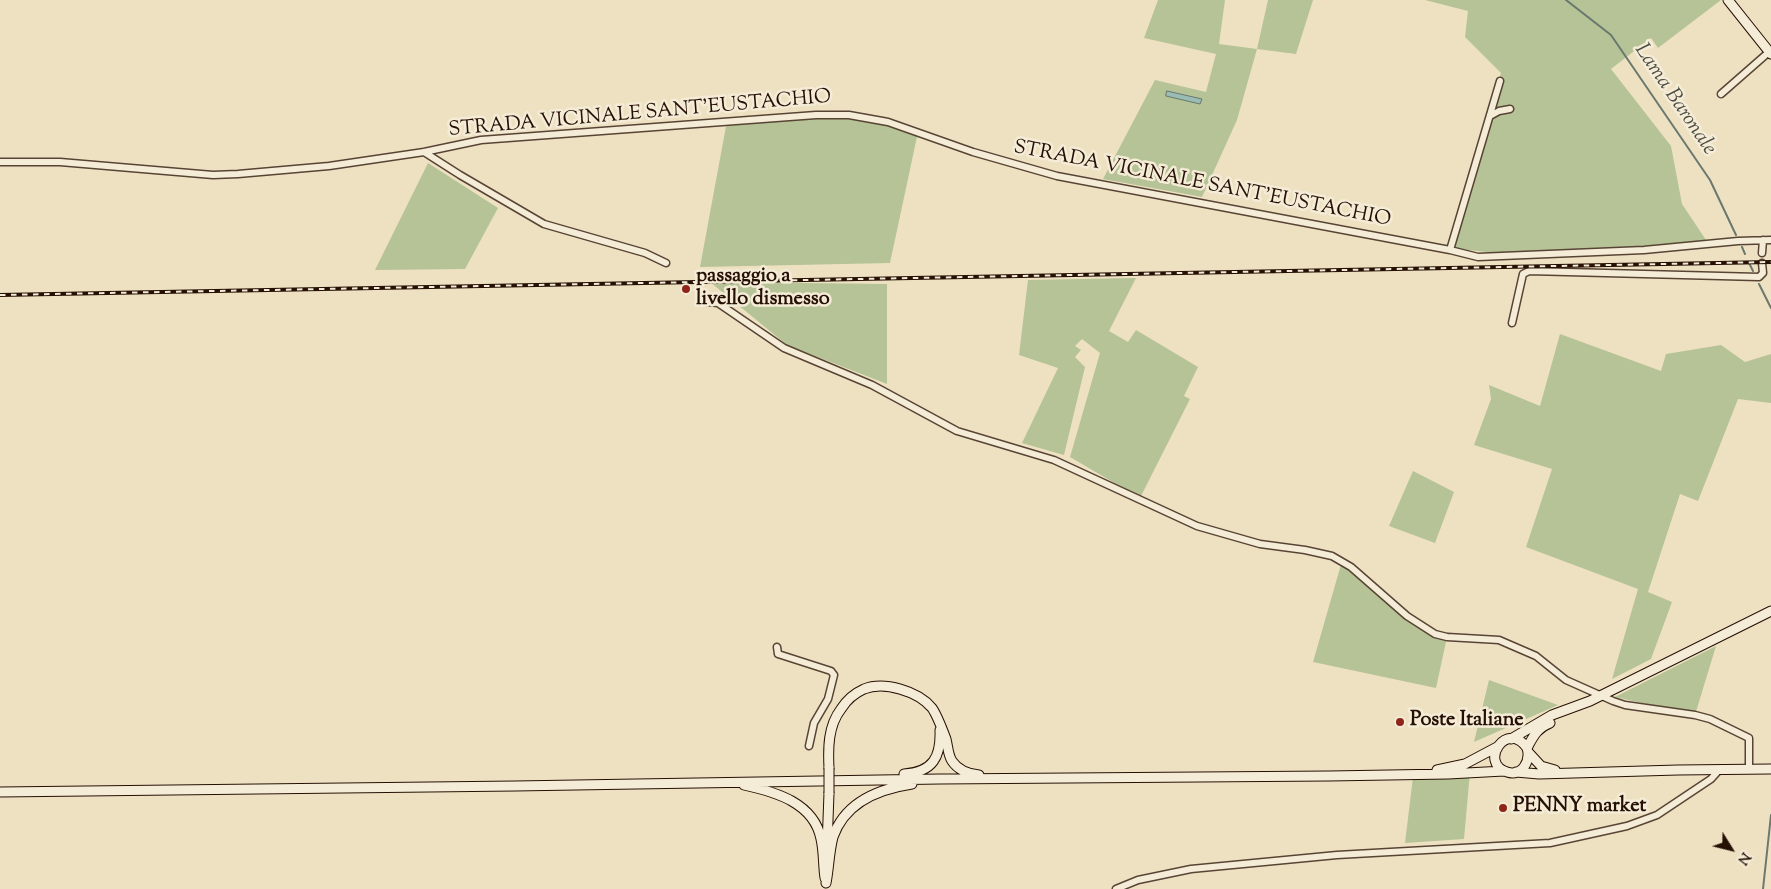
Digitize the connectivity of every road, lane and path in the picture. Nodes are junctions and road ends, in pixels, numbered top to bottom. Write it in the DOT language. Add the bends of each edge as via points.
graph roads {
  1 [pos="1728,0"];
  2 [pos="1770,53"];
  3 [pos="1500,81"];
  4 [pos="1721,94"];
  5 [pos="1510,109"];
  6 [pos="1490,116"];
  7 [pos="424,152"];
  8 [pos="0,162"];
  9 [pos="1763,240"];
  10 [pos="1771,240"];
  11 [pos="1450,250"];
  12 [pos="1762,253"];
  13 [pos="666,263"];
  14 [pos="1762,263"];
  15 [pos="707,302"];
  16 [pos="1512,323"];
  17 [pos="1771,611"];
  18 [pos="777,647"];
  19 [pos="1601,695"];
  20 [pos="1590,701"];
  21 [pos="940,727"];
  22 [pos="1511,739"];
  23 [pos="809,746"];
  24 [pos="1497,747"];
  25 [pos="1528,751"];
  26 [pos="1720,769"];
  27 [pos="1749,769"];
  28 [pos="1771,769"];
  29 [pos="1504,771"];
  30 [pos="1516,772"];
  31 [pos="1568,773"];
  32 [pos="1393,775"];
  33 [pos="940,779"];
  34 [pos="1014,779"];
  35 [pos="852,780"];
  36 [pos="728,782"];
  37 [pos="0,792"];
  38 [pos="826,886"];
  39 [pos="1116,889"];
  1 -- 2 [label="main road"];
  2 -- 4 [label="street"];
  3 -- 6 [label="street"];
  5 -- 6 [label="street"];
  6 -- 11 [label="street"];
  7 -- 8 [label="street, STRADA VICINALE SANT'EUSTACHIO" via="329,166 213,175 60,162"];
  7 -- 11 [label="street, STRADA VICINALE SANT'EUSTACHIO" via="481,140 849,115 897,125 973,152 1057,176"];
  7 -- 13 [label="street" via="544,224 645,252"];
  9 -- 10 [label="street, STRADA VICINALE SANT'EUSTACHIO"];
  9 -- 11 [label="street, STRADA VICINALE SANT'EUSTACHIO" via="1644,250 1478,257"];
  9 -- 12 [label="street"];
  14 -- 16 [label="street" via="1763,273 1759,277 1530,271 1524,274"];
  15 -- 19 [label="street" via="718,303 784,348 872,385 966,434 1054,460 1197,526 1260,544 1332,556 1358,572 1407,616 1435,634 1499,640 1536,656 1566,680"];
  17 -- 19 [label="main road"];
  18 -- 23 [label="street" via="778,654 831,671 834,675 828,699 814,723"];
  19 -- 20 [label="main road"];
  19 -- 27 [label="street" via="1625,705 1710,719 1749,738"];
  20 -- 22 [label="main road" via="1552,715"];
  20 -- 25 [label="main road" via="1541,727 1533,736"];
  21 -- 34 [label="main road" via="948,753 957,766 972,774"];
  21 -- 35 [label="main road" via="940,748 925,769 912,774"];
  21 -- 38 [label="main road, bridge" via="932,708 912,694 884,687 864,689 847,701 833,721 830,739"];
  22 -- 24 [label="main road"];
  22 -- 25 [label="main road" via="1520,741"];
  24 -- 29 [label="main road" via="1496,763"];
  24 -- 32 [label="main road" via="1465,764"];
  25 -- 30 [label="main road" via="1527,763"];
  25 -- 31 [label="main road" via="1542,766"];
  26 -- 27 [label="main road"];
  26 -- 31 [label="main road"];
  26 -- 39 [label="street" via="1711,779 1657,815 1627,826 1550,843 1337,855 1191,869 1138,880"];
  27 -- 28 [label="main road"];
  29 -- 30 [label="main road"];
  29 -- 32 [label="main road"];
  30 -- 31 [label="main road"];
  32 -- 34 [label="main road"];
  33 -- 34 [label="main road"];
  33 -- 35 [label="main road"];
  33 -- 38 [label="main road" via="888,788 868,796 853,808 842,819 833,839"];
  35 -- 36 [label="main road"];
  36 -- 37 [label="main road"];
  36 -- 38 [label="main road" via="778,794 791,800 811,817 821,840"];
}
